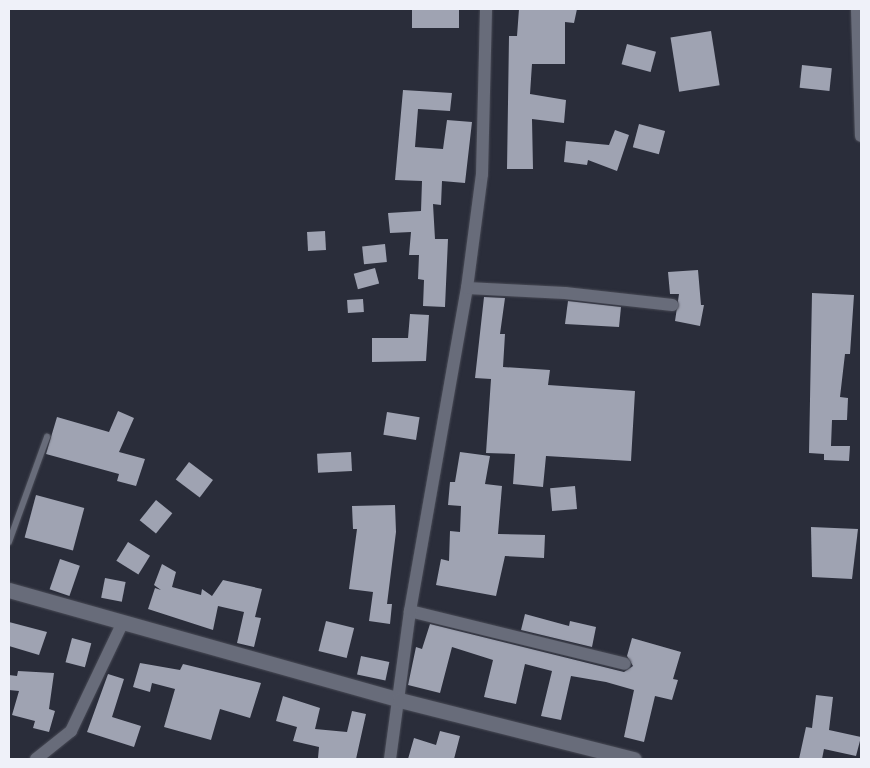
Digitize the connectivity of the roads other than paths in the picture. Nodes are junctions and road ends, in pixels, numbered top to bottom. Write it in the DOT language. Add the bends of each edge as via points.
graph roads {
  1 [pos="486,9"];
  2 [pos="857,9"];
  3 [pos="861,136"];
  4 [pos="467,288"];
  5 [pos="672,305"];
  6 [pos="47,437"];
  7 [pos="9,542"];
  8 [pos="9,590"];
  9 [pos="410,610"];
  10 [pos="123,622"];
  11 [pos="625,664"];
  12 [pos="400,700"];
  13 [pos="36,759"];
  14 [pos="390,759"];
  15 [pos="634,759"];
  1 -- 4 [label="street" via="482,174"];
  2 -- 3 [label="street"];
  4 -- 5 [label="street" via="565,293"];
  4 -- 9 [label="street"];
  6 -- 7 [label="lane"];
  8 -- 10 [label="street"];
  9 -- 11 [label="street"];
  9 -- 12 [label="street"];
  10 -- 12 [label="street"];
  10 -- 13 [label="street" via="71,731"];
  12 -- 14 [label="street"];
  12 -- 15 [label="street"];
}
